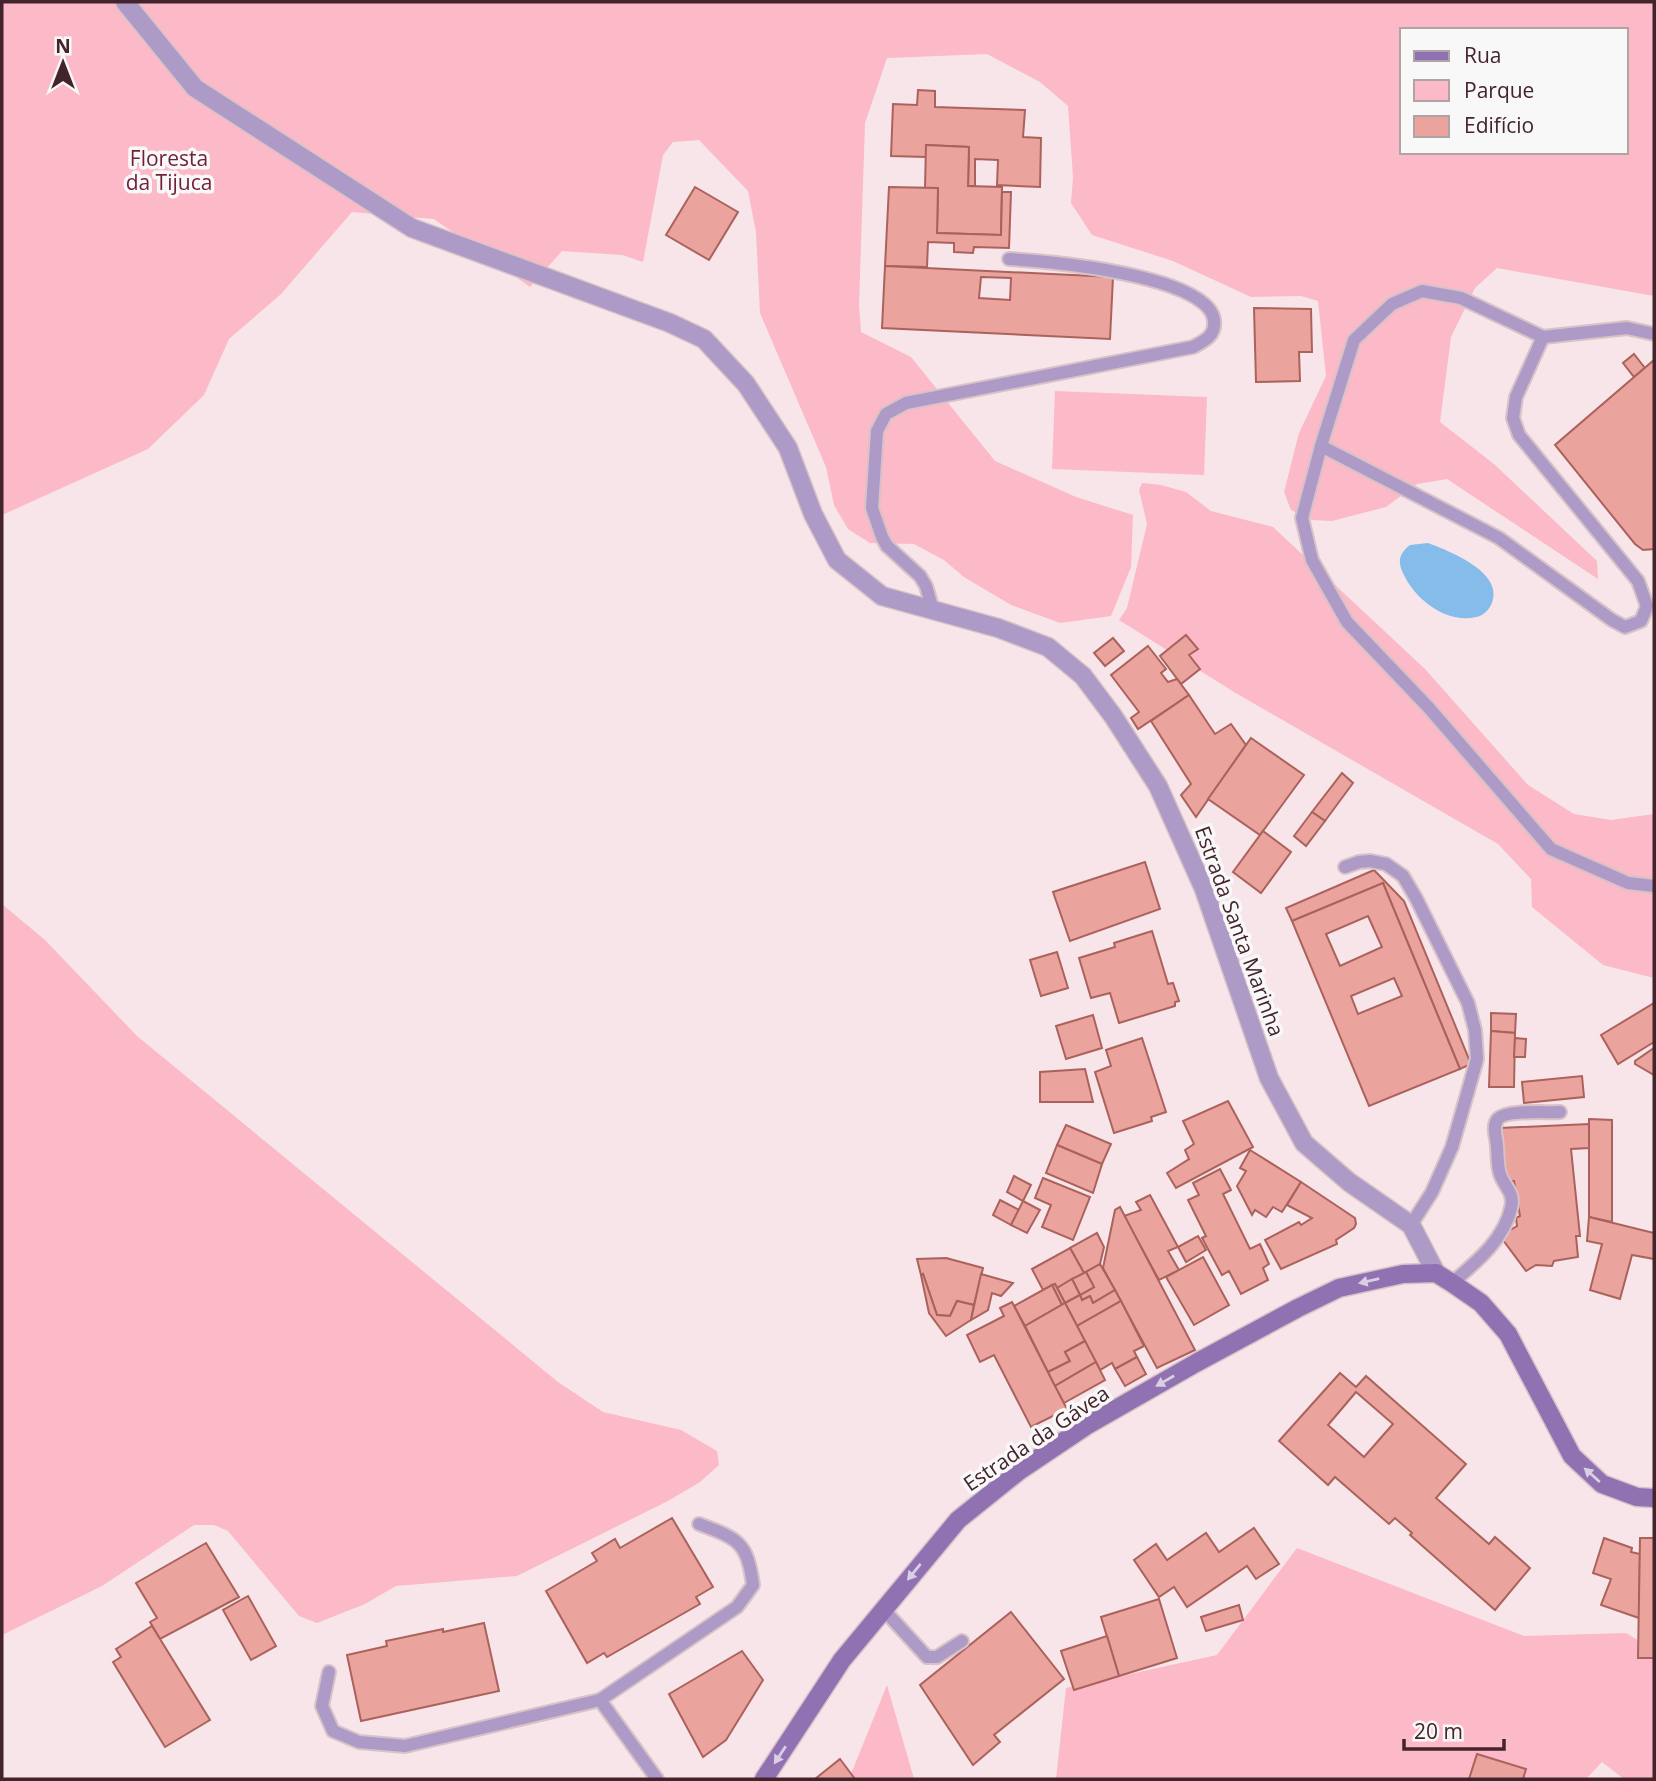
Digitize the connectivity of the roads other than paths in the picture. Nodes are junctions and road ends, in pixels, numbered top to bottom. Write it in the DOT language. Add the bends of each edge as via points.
graph roads {
  1 [pos="125,2"];
  2 [pos="1009,259"];
  3 [pos="1654,334"];
  4 [pos="1543,337"];
  5 [pos="1321,446"];
  6 [pos="933,610"];
  7 [pos="1345,867"];
  8 [pos="1654,886"];
  9 [pos="1560,1112"];
  10 [pos="1411,1225"];
  11 [pos="1444,1278"];
  12 [pos="1654,1498"];
  13 [pos="699,1524"];
  14 [pos="884,1610"];
  15 [pos="961,1641"];
  16 [pos="329,1672"];
  17 [pos="600,1700"];
  18 [pos="657,1779"];
  19 [pos="764,1779"];
  1 -- 6 [label="street, Estrada Santa Marinha" via="195,88 412,228 704,339 746,384 788,448 813,514 837,560 882,596"];
  2 -- 6 [label="lane" via="1079,265 1172,286 1208,308 1214,328 1209,338 1192,346 906,403 886,414 877,431 872,508 887,546 920,576"];
  3 -- 4 [label="lane" via="1627,328"];
  4 -- 5 [label="lane" via="1461,298 1422,291 1392,304 1354,341"];
  4 -- 5 [label="lane" via="1516,397 1513,418 1519,435 1638,581 1647,606 1641,621 1625,626 1612,620 1499,538"];
  5 -- 8 [label="lane" via="1302,518 1312,560 1347,622 1429,708 1551,849 1628,883"];
  6 -- 10 [label="street, Estrada Santa Marinha" via="1048,647 1083,676 1158,786 1204,889 1269,1078 1304,1143 1349,1182"];
  7 -- 10 [label="lane" via="1370,861 1386,864 1403,876 1468,1003 1475,1030 1477,1059 1452,1147"];
  9 -- 11 [label="lane" via="1513,1113 1497,1119 1499,1171 1511,1191 1512,1206 1481,1258"];
  10 -- 11 [label="street, Estrada Santa Marinha"];
  12 -- 11 [label="street, one-way" via="1602,1484 1572,1456 1508,1334 1481,1303"];
  11 -- 14 [label="street, Estrada da Gávea, one-way" via="1402,1274 1339,1288 1086,1426 958,1520"];
  13 -- 17 [label="lane" via="733,1536 749,1559 753,1585 737,1607"];
  14 -- 15 [label="lane" via="927,1657 937,1657"];
  14 -- 19 [label="street, Estrada da Gávea, one-way" via="842,1660"];
  16 -- 17 [label="lane" via="322,1706 333,1731 359,1742 405,1746"];
  17 -- 18 [label="lane"];
}
